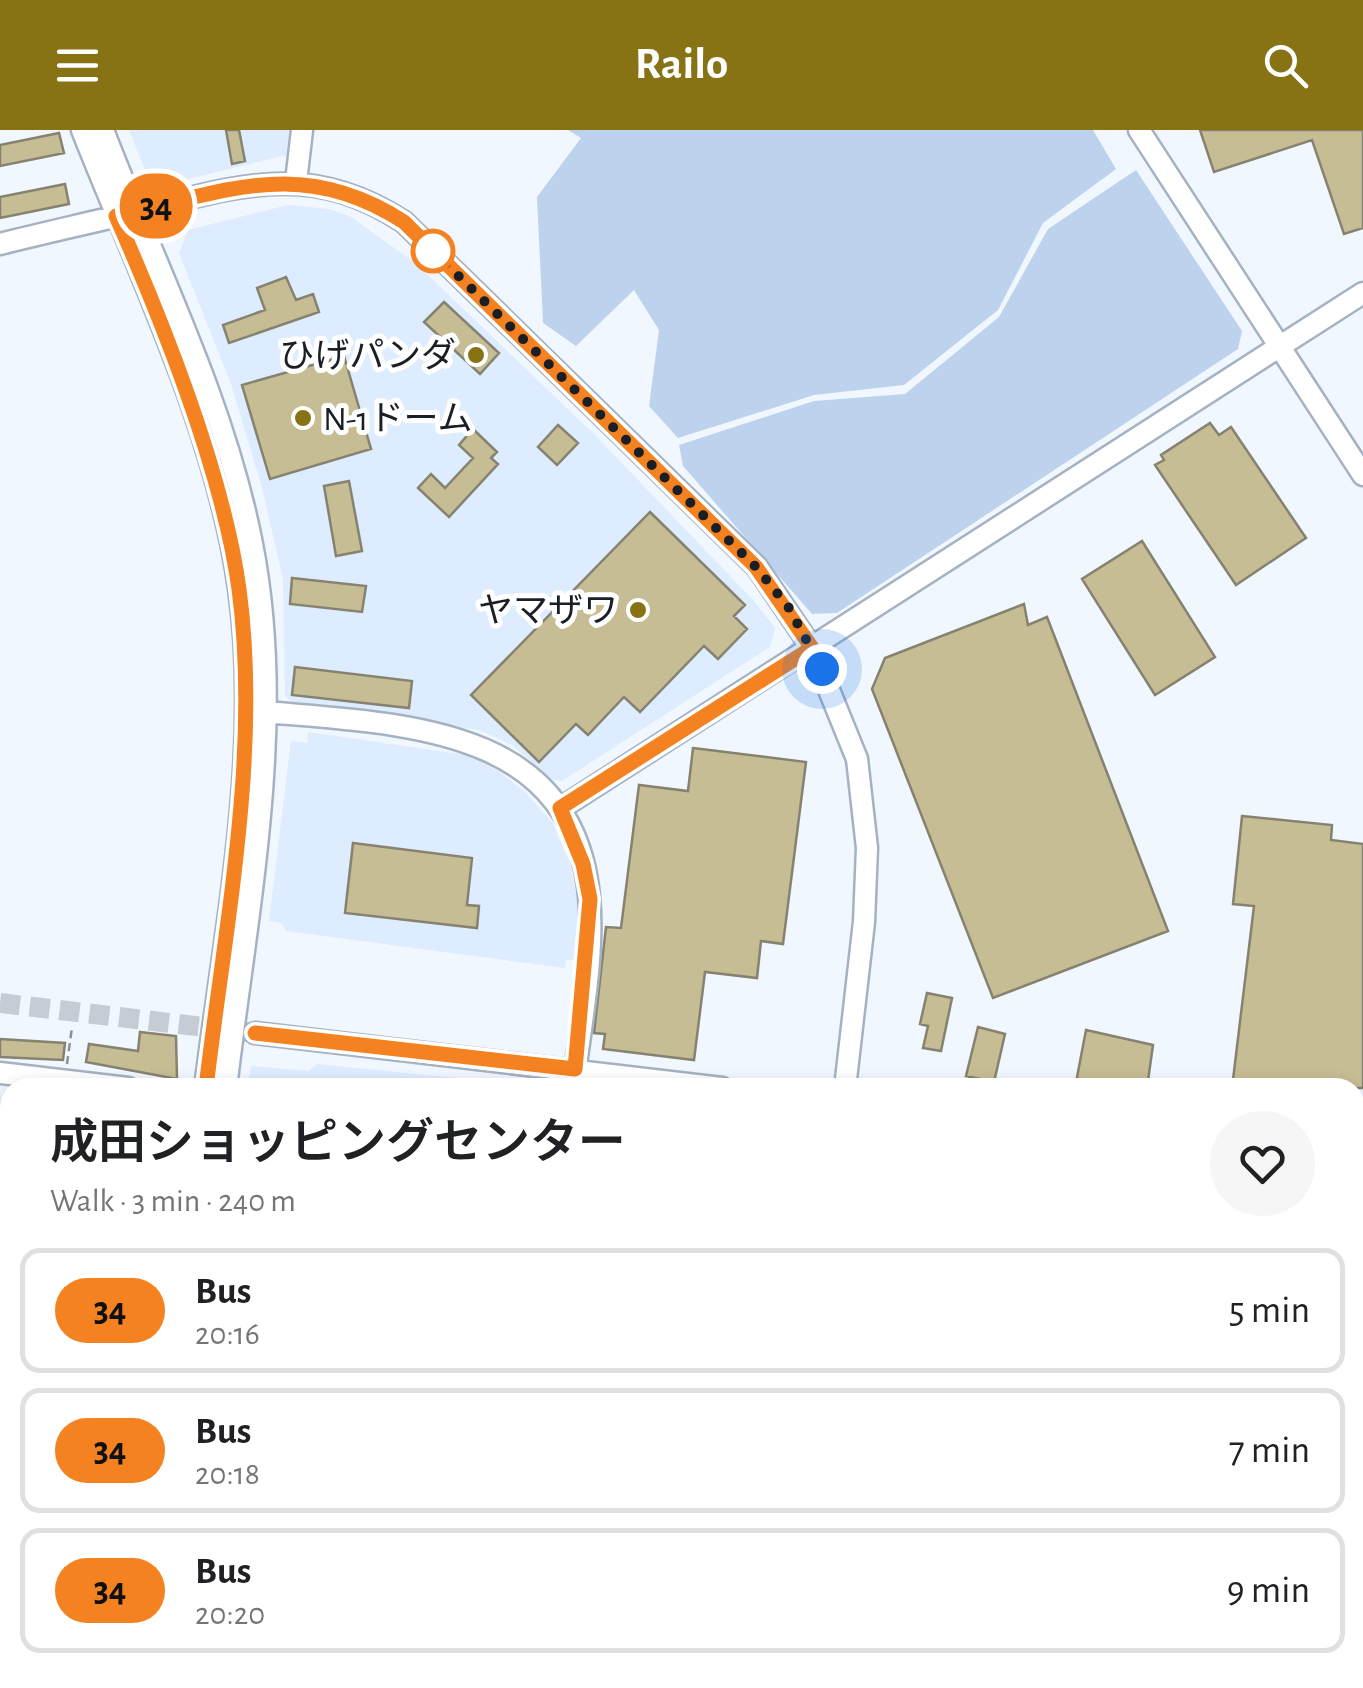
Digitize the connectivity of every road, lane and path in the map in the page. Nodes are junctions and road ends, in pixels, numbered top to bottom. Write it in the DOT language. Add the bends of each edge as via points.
graph roads {
  1 [pos="82,130"];
  2 [pos="103,130"];
  3 [pos="302,130"];
  4 [pos="1138,130"];
  5 [pos="296,182"];
  6 [pos="126,214"];
  7 [pos="0,244"];
  8 [pos="1363,292"];
  9 [pos="1279,345"];
  10 [pos="1363,475"];
  11 [pos="812,648"];
  12 [pos="265,712"];
  13 [pos="560,808"];
  14 [pos="72,1027"];
  15 [pos="255,1033"];
  16 [pos="0,1072"];
  17 [pos="34,1078"];
  18 [pos="58,1078"];
  19 [pos="207,1078"];
  20 [pos="227,1078"];
  21 [pos="574,1078"];
  22 [pos="846,1078"];
  1 -- 6 [label="street"];
  2 -- 6 [label="street"];
  3 -- 5 [label="street"];
  4 -- 9 [label="street"];
  5 -- 6 [label="street" via="234,187"];
  5 -- 11 [label="street" via="370,200 404,222 756,567"];
  6 -- 7 [label="street"];
  6 -- 12 [label="street" via="204,380 240,494 261,600"];
  6 -- 19 [label="street" via="214,476 245,648 242,772"];
  8 -- 9 [label="street"];
  9 -- 10 [label="street"];
  9 -- 11 [label="street"];
  11 -- 13 [label="street"];
  11 -- 22 [label="street" via="857,759 867,848"];
  12 -- 13 [label="street" via="465,740 514,764"];
  12 -- 20 [label="street"];
  13 -- 21 [label="street" via="590,899"];
  14 -- 18 [label="path"];
  15 -- 21 [label="street"];
  16 -- 17 [label="street"];
}
